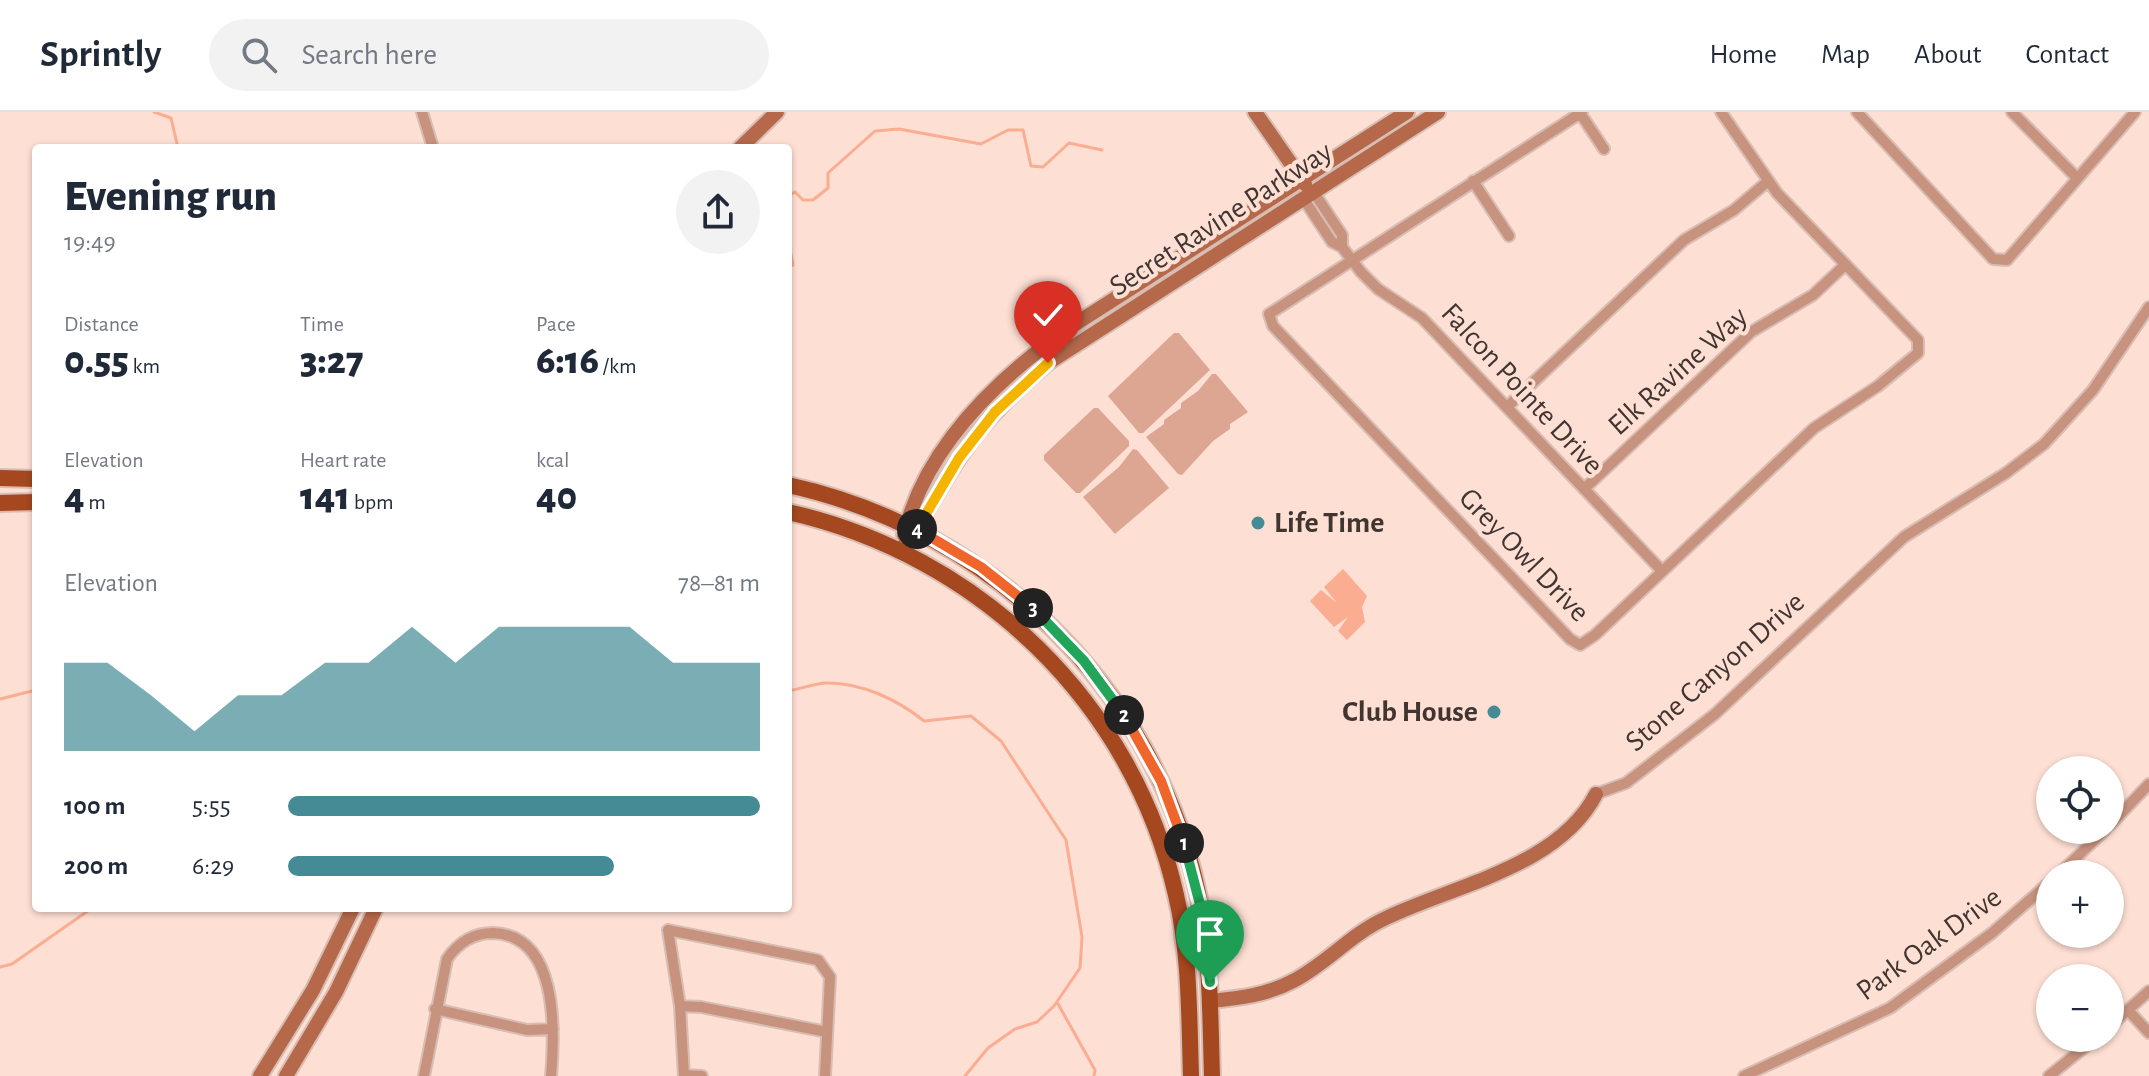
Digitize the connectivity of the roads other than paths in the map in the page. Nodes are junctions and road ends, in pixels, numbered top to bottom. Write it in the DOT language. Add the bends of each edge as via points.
graph roads {
  1 [pos="422,112"];
  2 [pos="777,112"];
  3 [pos="1255,112"];
  4 [pos="1407,112"];
  5 [pos="1438,112"];
  6 [pos="1581,112"];
  7 [pos="1737,112"];
  8 [pos="1857,112"];
  9 [pos="2012,112"];
  10 [pos="2135,112"];
  11 [pos="1723,115"];
  12 [pos="432,144"];
  13 [pos="744,144"];
  14 [pos="1604,149"];
  15 [pos="2077,178"];
  16 [pos="1300,180"];
  17 [pos="1473,181"];
  18 [pos="1767,182"];
  19 [pos="1308,195"];
  20 [pos="1509,236"];
  21 [pos="1350,260"];
  22 [pos="1845,265"];
  23 [pos="2149,307"];
  24 [pos="1507,407"];
  25 [pos="0,478"];
  26 [pos="32,479"];
  27 [pos="792,486"];
  28 [pos="1584,489"];
  29 [pos="32,502"];
  30 [pos="0,503"];
  31 [pos="792,513"];
  32 [pos="911,528"];
  33 [pos="900,551"];
  34 [pos="1662,571"];
  35 [pos="2149,784"];
  36 [pos="1596,794"];
  37 [pos="2124,810"];
  38 [pos="2090,844"];
  39 [pos="2074,860"];
  40 [pos="2036,894"];
  41 [pos="351,912"];
  42 [pos="374,912"];
  43 [pos="1186,962"];
  44 [pos="2149,991"];
  45 [pos="1211,1001"];
  46 [pos="680,1006"];
  47 [pos="435,1009"];
  48 [pos="2128,1010"];
  49 [pos="2124,1014"];
  50 [pos="553,1029"];
  51 [pos="827,1032"];
  52 [pos="2149,1033"];
  53 [pos="2079,1052"];
  54 [pos="267,1074"];
  55 [pos="286,1076"];
  56 [pos="424,1076"];
  57 [pos="551,1076"];
  58 [pos="684,1076"];
  59 [pos="702,1076"];
  60 [pos="825,1076"];
  61 [pos="1191,1076"];
  62 [pos="1212,1076"];
  63 [pos="1744,1076"];
  64 [pos="2049,1076"];
  1 -- 12 [label="street"];
  2 -- 13 [label="main road"];
  3 -- 16 [label="main road"];
  4 -- 16 [label="main road, Secret Ravine Parkway"];
  5 -- 19 [label="main road, Secret Ravine Parkway"];
  6 -- 14 [label="street"];
  6 -- 17 [label="street, Grey Owl Drive"];
  7 -- 11 [label="street"];
  8 -- 15 [label="street" via="2000,262"];
  9 -- 15 [label="street"];
  10 -- 15 [label="street"];
  11 -- 18 [label="street, Grey Owl Drive"];
  16 -- 19 [label="main road"];
  16 -- 32 [label="main road, Secret Ravine Parkway" via="1023,362 964,423 911,507"];
  17 -- 20 [label="street"];
  17 -- 21 [label="street, Grey Owl Drive"];
  18 -- 22 [label="street, Grey Owl Drive"];
  18 -- 24 [label="street" via="1734,210 1684,240"];
  19 -- 21 [label="street, Falcon Pointe Drive" via="1342,235"];
  19 -- 32 [label="main road, Secret Ravine Parkway" via="1082,339 1021,386 977,433"];
  21 -- 24 [label="street, Falcon Pointe Drive" via="1378,289 1422,318"];
  21 -- 34 [label="street, Grey Owl Drive" via="1272,309 1269,320 1573,643 1584,644"];
  22 -- 28 [label="street, Elk Ravine Way" via="1813,295 1751,332"];
  22 -- 34 [label="street, Grey Owl Drive" via="1918,340 1918,353 1814,428"];
  23 -- 36 [label="street, Stone Canyon Drive" via="2093,390 2044,444 1904,537 1715,714 1626,783"];
  24 -- 28 [label="street, Falcon Pointe Drive"];
  25 -- 26 [label="main road"];
  27 -- 32 [label="main road" via="853,503"];
  28 -- 34 [label="street, Falcon Pointe Drive"];
  29 -- 30 [label="main road"];
  31 -- 33 [label="main road"];
  32 -- 33 [label="main road, Secret Ravine Parkway"];
  32 -- 45 [label="main road" via="981,567 1031,606 1084,661 1129,722 1161,781 1190,860"];
  33 -- 43 [label="main road" via="948,577 1013,624 1094,710 1129,766 1160,839 1177,895"];
  35 -- 37 [label="street"];
  36 -- 45 [label="main road, Stone Canyon Drive" via="1567,829 1489,878 1373,925 1280,988"];
  38 -- 39 [label="street"];
  40 -- 63 [label="street, Park Oak Drive" via="1890,1008"];
  41 -- 54 [label="main road"];
  42 -- 55 [label="main road" via="336,992"];
  43 -- 45 [label="main road" via="1201,994"];
  43 -- 61 [label="main road"];
  44 -- 48 [label="street"];
  45 -- 62 [label="main road"];
  46 -- 51 [label="street"];
  46 -- 51 [label="street" via="668,930 818,960 830,977"];
  46 -- 58 [label="street"];
  47 -- 50 [label="street" via="527,1030"];
  47 -- 50 [label="street" via="447,959 456,946 472,936 514,936 531,948 541,967"];
  47 -- 56 [label="street"];
  48 -- 49 [label="street"];
  48 -- 52 [label="street"];
  50 -- 57 [label="street"];
  51 -- 60 [label="street"];
  53 -- 64 [label="street"];
  58 -- 59 [label="street"];
}
